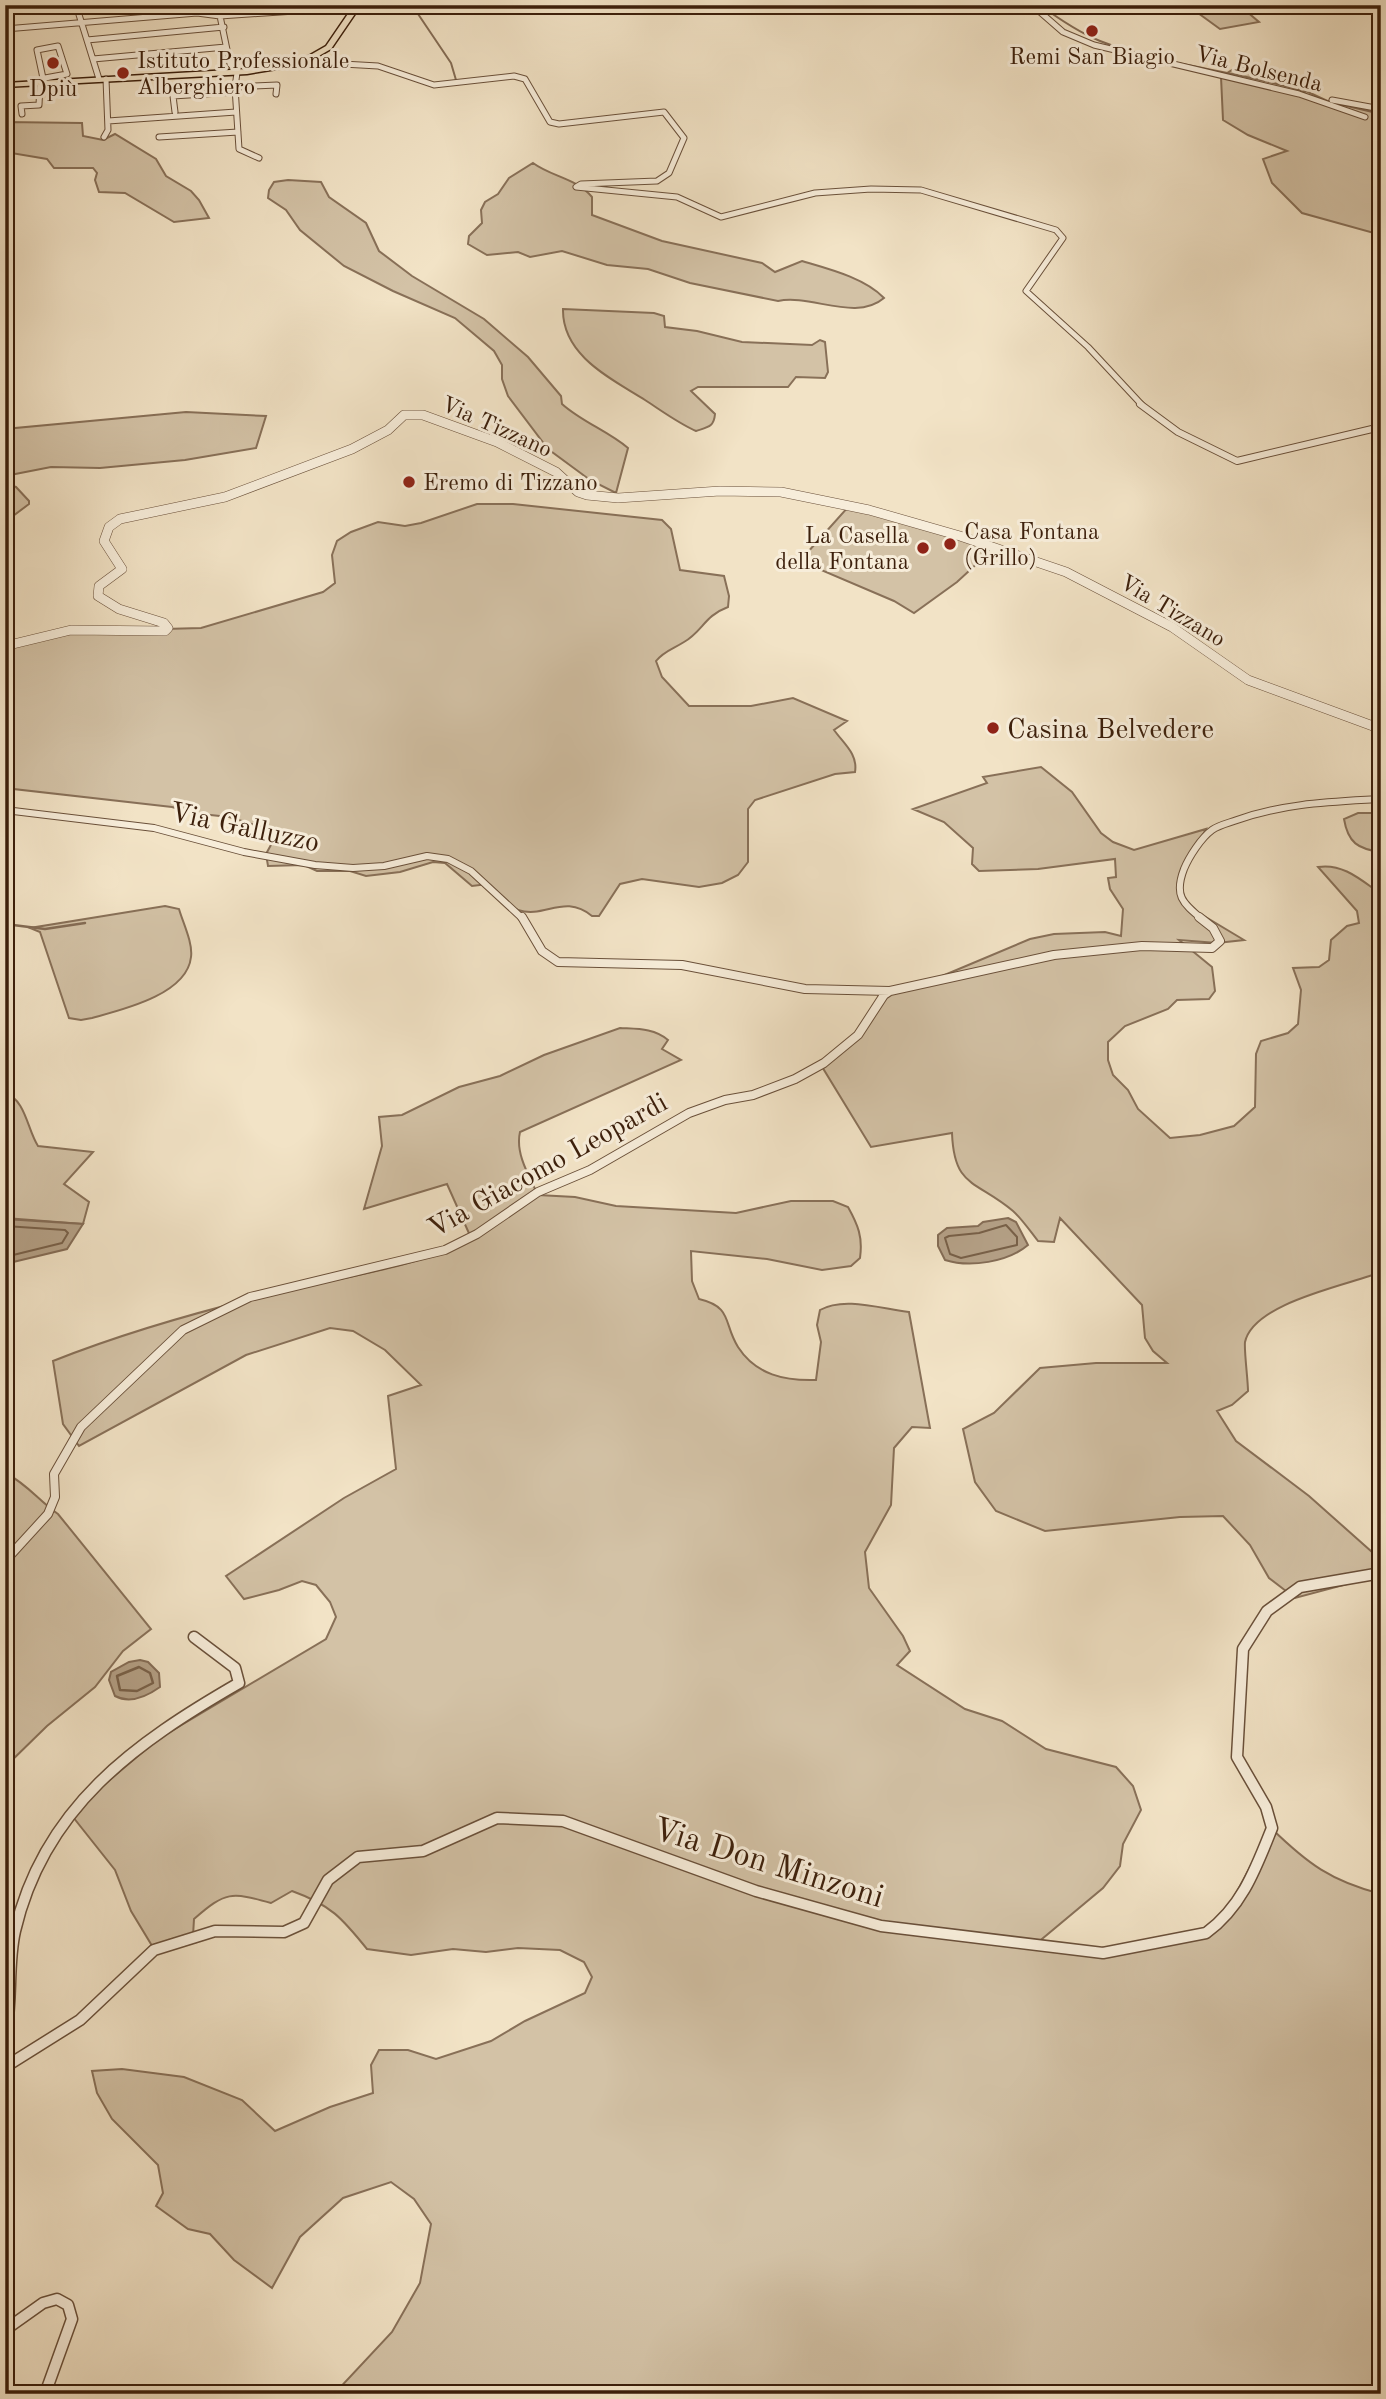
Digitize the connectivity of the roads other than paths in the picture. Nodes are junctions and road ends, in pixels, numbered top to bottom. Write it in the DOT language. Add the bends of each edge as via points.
graph roads {
  1 [pos="76,5"];
  2 [pos="358,5"];
  3 [pos="1032,5"];
  4 [pos="325,9"];
  5 [pos="220,16"];
  6 [pos="81,23"];
  7 [pos="180,24"];
  8 [pos="224,27"];
  9 [pos="5,29"];
  10 [pos="181,31"];
  11 [pos="87,40"];
  12 [pos="226,47"];
  13 [pos="93,59"];
  14 [pos="278,66"];
  15 [pos="231,70"];
  16 [pos="102,79"];
  17 [pos="43,81"];
  18 [pos="5,85"];
  19 [pos="235,90"];
  20 [pos="276,94"];
  21 [pos="1299,94"];
  22 [pos="1381,108"];
  23 [pos="175,112"];
  24 [pos="236,112"];
  25 [pos="22,114"];
  26 [pos="1365,117"];
  27 [pos="108,121"];
  28 [pos="238,132"];
  29 [pos="104,137"];
  30 [pos="159,137"];
  31 [pos="259,158"];
  32 [pos="1381,431"];
  33 [pos="5,646"];
  34 [pos="1381,729"];
  35 [pos="1381,799"];
  36 [pos="5,810"];
  37 [pos="890,991"];
  38 [pos="5,1561"];
  39 [pos="1381,1573"];
  40 [pos="194,1637"];
  41 [pos="5,2037"];
  42 [pos="5,2067"];
  43 [pos="5,2330"];
  44 [pos="45,2394"];
  1 -- 6 [label="street"];
  2 -- 14 [label="main road" via="325,50"];
  3 -- 21 [label="street, Via Bolsenda" via="1063,32 1094,45"];
  4 -- 5 [label="street"];
  5 -- 6 [label="street" via="197,13"];
  5 -- 8 [label="street"];
  6 -- 9 [label="street"];
  6 -- 11 [label="street"];
  7 -- 10 [label="street"];
  8 -- 10 [label="street"];
  8 -- 12 [label="street"];
  10 -- 11 [label="street"];
  11 -- 13 [label="street"];
  12 -- 13 [label="street"];
  12 -- 15 [label="street"];
  13 -- 16 [label="street"];
  14 -- 15 [label="main road"];
  14 -- 32 [label="street" via="362,64 434,85 514,76 526,79 550,122 664,112 684,138 669,173 657,181 576,187 677,197 721,217 815,193 921,190 1056,230 1063,238 1026,291 1088,347 1145,409 1178,432 1237,461 1372,429"];
  15 -- 16 [label="main road"];
  15 -- 19 [label="street"];
  16 -- 17 [label="main road"];
  16 -- 27 [label="street"];
  17 -- 17 [label="street" via="68,74 58,46 37,50"];
  17 -- 18 [label="main road"];
  17 -- 25 [label="street" via="39,105 21,106"];
  19 -- 20 [label="street" via="277,85"];
  19 -- 23 [label="street" via="173,96"];
  19 -- 24 [label="street"];
  21 -- 22 [label="street"];
  21 -- 26 [label="street, Via Bolsenda"];
  24 -- 27 [label="street"];
  24 -- 28 [label="street"];
  27 -- 29 [label="street"];
  28 -- 30 [label="street"];
  28 -- 31 [label="street" via="239,149"];
  33 -- 34 [label="street, Via Tizzano" via="71,629 165,631 164,623 119,609 98,596 99,586 122,569 104,541 109,527 139,513 225,497 352,449 388,430 397,419 413,414 497,442 556,472 587,495 629,498 781,492 869,510 972,540 1066,572 1172,627 1256,684"];
  35 -- 37 [label="street" via="1296,804 1213,829 1185,867 1179,887 1183,904 1213,929 1220,941 1212,948 1142,946 1054,955"];
  36 -- 37 [label="street, Via Galluzzo" via="154,828 314,865 352,868 427,856 449,859 471,870 519,913 542,951 558,962 682,965 805,989"];
  37 -- 38 [label="street, Via Giacomo Leopardi" via="858,1035 824,1063 753,1095 689,1113 590,1170 538,1192 445,1250 250,1297 183,1330 81,1427 54,1474 55,1497 48,1514"];
  39 -- 42 [label="street, Via Don Minzoni" via="1300,1587 1266,1611 1243,1649 1237,1757 1266,1807 1272,1828 1237,1904 1206,1933 1103,1953 881,1926 756,1891 564,1821 497,1818 424,1851 358,1857 328,1880 299,1927 215,1931 154,1950 80,2020"];
  40 -- 41 [label="street" via="233,1666 239,1683 154,1734 78,1802 29,1884 15,1933 9,1975 11,2018"];
  43 -- 44 [label="street" via="43,2303 57,2299 68,2305 72,2319"];
}
